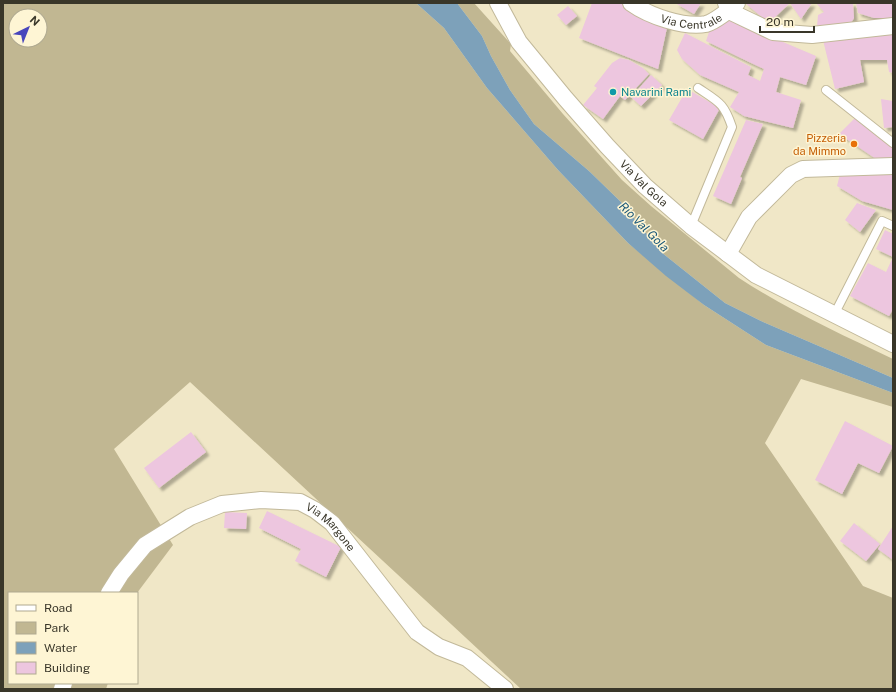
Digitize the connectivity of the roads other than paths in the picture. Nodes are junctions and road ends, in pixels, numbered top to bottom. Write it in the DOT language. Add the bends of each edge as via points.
graph roads {
  1 [pos="498,3"];
  2 [pos="631,3"];
  3 [pos="731,6"];
  4 [pos="893,26"];
  5 [pos="698,88"];
  6 [pos="826,90"];
  7 [pos="893,143"];
  8 [pos="893,166"];
  9 [pos="691,226"];
  10 [pos="893,226"];
  11 [pos="728,254"];
  12 [pos="834,315"];
  13 [pos="893,344"];
  14 [pos="110,592"];
  15 [pos="505,689"];
  1 -- 9 [label="street, Via Val Gola" via="520,42 565,98 646,186"];
  2 -- 3 [label="street, Via Centrale" via="640,9 682,24 706,24"];
  3 -- 4 [label="street, Via Centrale" via="773,32 812,35"];
  5 -- 9 [label="lane" via="720,102 732,127"];
  6 -- 7 [label="lane"];
  8 -- 11 [label="street" via="802,169 791,175 750,217"];
  9 -- 11 [label="street, Via Val Gola"];
  10 -- 12 [label="lane" via="882,221"];
  11 -- 12 [label="street, Via Val Gola" via="756,275"];
  12 -- 13 [label="street, Via Val Gola"];
  14 -- 15 [label="street, Via Margone" via="145,545 190,517 222,504 261,500 300,502 332,523 417,632 439,648 467,658"];
}
